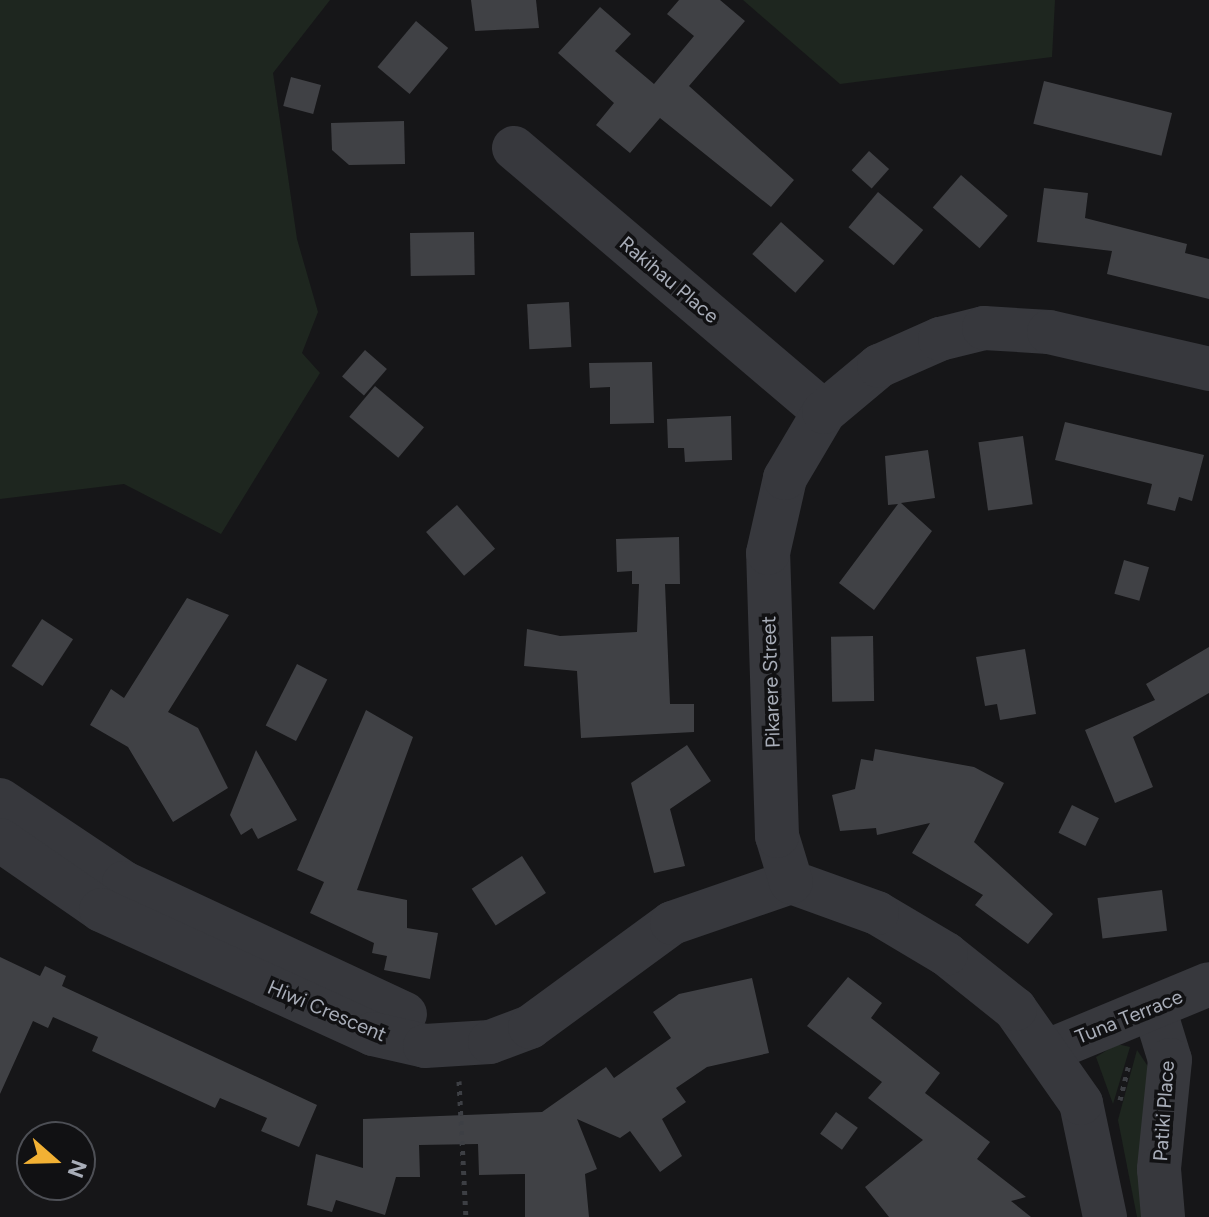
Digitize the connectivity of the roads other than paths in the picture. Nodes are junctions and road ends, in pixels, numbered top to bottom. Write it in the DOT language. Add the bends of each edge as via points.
graph roads {
  1 [pos="514,148"];
  2 [pos="1209,369"];
  3 [pos="824,412"];
  4 [pos="2,815"];
  5 [pos="791,882"];
  6 [pos="1209,984"];
  7 [pos="1154,1008"];
  8 [pos="1050,1050"];
  9 [pos="458,1061"];
  10 [pos="1105,1217"];
  11 [pos="1163,1217"];
  1 -- 3 [label="street, Rakihau Place"];
  2 -- 3 [label="street, Pikarere Street" via="1049,332 984,328 879,366"];
  3 -- 5 [label="street, Pikarere Street" via="785,478 768,553 777,836"];
  4 -- 9 [label="street, Hiwi Crescent" via="53,880 101,910 373,1034"];
  4 -- 9 [label="street" via="124,883 370,1000 452,1025"];
  5 -- 8 [label="street" via="877,913 946,954 1015,1009"];
  5 -- 9 [label="street, Hiwi Crescent" via="672,923 530,1027"];
  6 -- 7 [label="street, Tuna Terrace"];
  7 -- 8 [label="street, Tuna Terrace"];
  7 -- 11 [label="street, Patiki Place" via="1170,1060 1159,1169"];
  8 -- 10 [label="street" via="1094,1142"];
}
